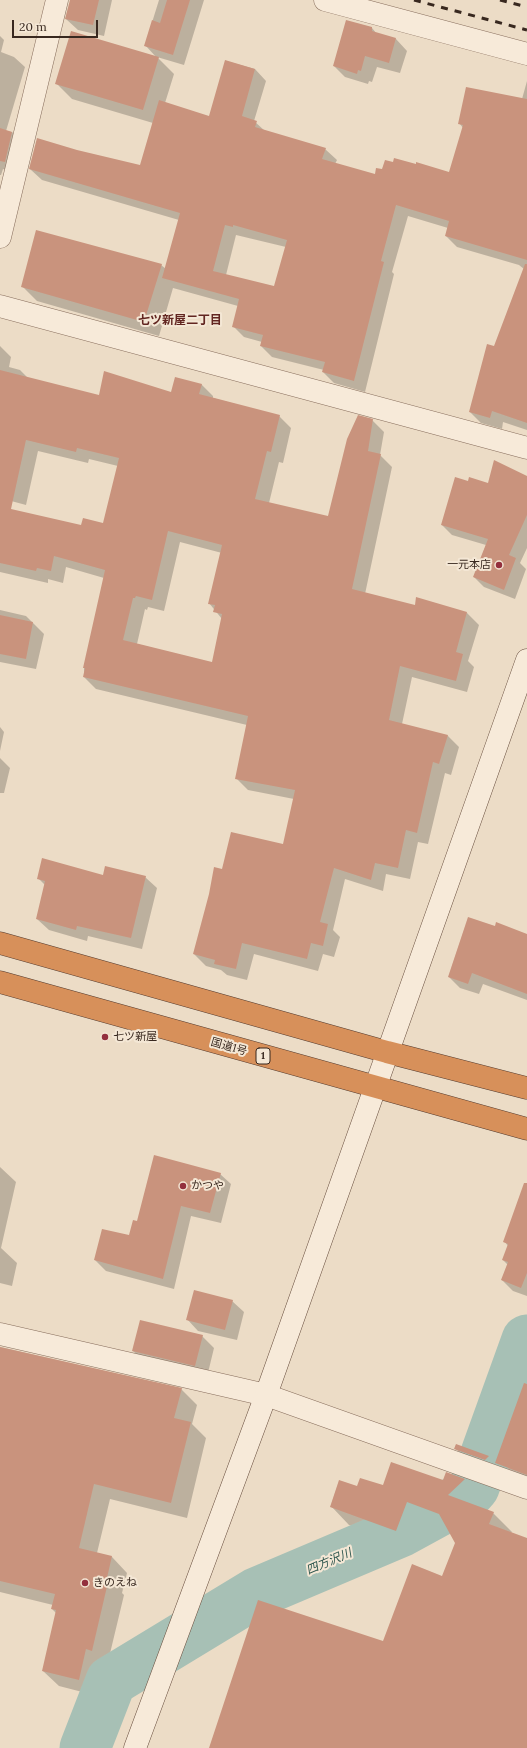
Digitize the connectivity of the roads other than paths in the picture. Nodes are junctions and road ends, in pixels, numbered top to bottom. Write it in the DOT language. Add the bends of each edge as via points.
graph roads {
  1 [pos="57,0"];
  2 [pos="325,0"];
  3 [pos="527,54"];
  4 [pos="0,237"];
  5 [pos="0,306"];
  6 [pos="527,448"];
  7 [pos="527,660"];
  8 [pos="0,943"];
  9 [pos="0,982"];
  10 [pos="387,1052"];
  11 [pos="376,1088"];
  12 [pos="527,1088"];
  13 [pos="527,1129"];
  14 [pos="0,1334"];
  15 [pos="266,1395"];
  16 [pos="527,1488"];
  17 [pos="135,1748"];
  1 -- 4 [label="street"];
  2 -- 3 [label="street"];
  5 -- 6 [label="street"];
  7 -- 10 [label="street"];
  8 -- 10 [label="highway"];
  9 -- 11 [label="highway, 国道1号 / 1"];
  10 -- 11 [label="street"];
  10 -- 12 [label="highway"];
  11 -- 13 [label="highway, 国道1号 / 1"];
  11 -- 15 [label="street"];
  14 -- 15 [label="street"];
  15 -- 16 [label="street"];
  15 -- 17 [label="street"];
}
